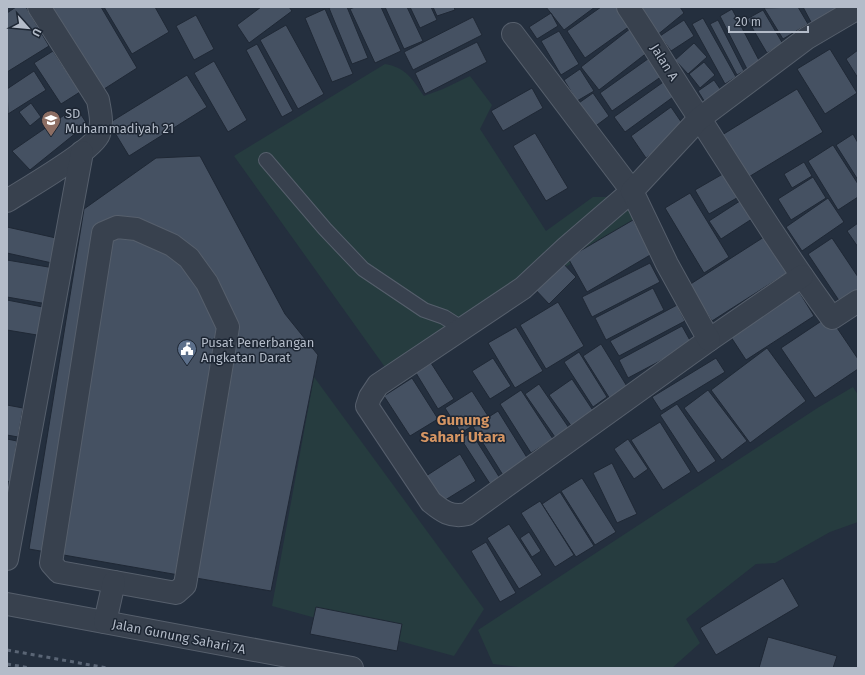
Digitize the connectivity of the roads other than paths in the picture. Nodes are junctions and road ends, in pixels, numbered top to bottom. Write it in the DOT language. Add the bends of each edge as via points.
graph roads {
  1 [pos="39,7"];
  2 [pos="628,7"];
  3 [pos="858,8"];
  4 [pos="514,34"];
  5 [pos="699,119"];
  6 [pos="82,152"];
  7 [pos="266,160"];
  8 [pos="632,191"];
  9 [pos="7,201"];
  10 [pos="802,276"];
  11 [pos="858,301"];
  12 [pos="463,329"];
  13 [pos="709,340"];
  14 [pos="7,559"];
  15 [pos="114,582"];
  16 [pos="7,604"];
  17 [pos="105,622"];
  18 [pos="352,668"];
  1 -- 6 [label="street" via="98,100 102,118 99,135"];
  2 -- 5 [label="street, Jalan A" via="657,49"];
  3 -- 5 [label="street" via="807,38"];
  4 -- 8 [label="street"];
  5 -- 8 [label="street"];
  5 -- 10 [label="street, Jalan A"];
  6 -- 9 [label="street"];
  6 -- 14 [label="street"];
  7 -- 12 [label="lane" via="363,269 424,310 444,317"];
  8 -- 12 [label="street" via="523,288"];
  8 -- 13 [label="street" via="667,264"];
  10 -- 11 [label="street, Jalan A" via="832,318"];
  10 -- 13 [label="street"];
  12 -- 13 [label="street" via="378,385 367,406 431,502 444,513 460,516 467,514"];
  15 -- 15 [label="street" via="176,593 185,585 228,327 208,283 189,258 172,245 136,229 117,227 103,233 51,563 59,572"];
  15 -- 17 [label="street"];
  16 -- 17 [label="street, Jalan Gunung Sahari 7A"];
  17 -- 18 [label="street, Jalan Gunung Sahari 7A"];
}
